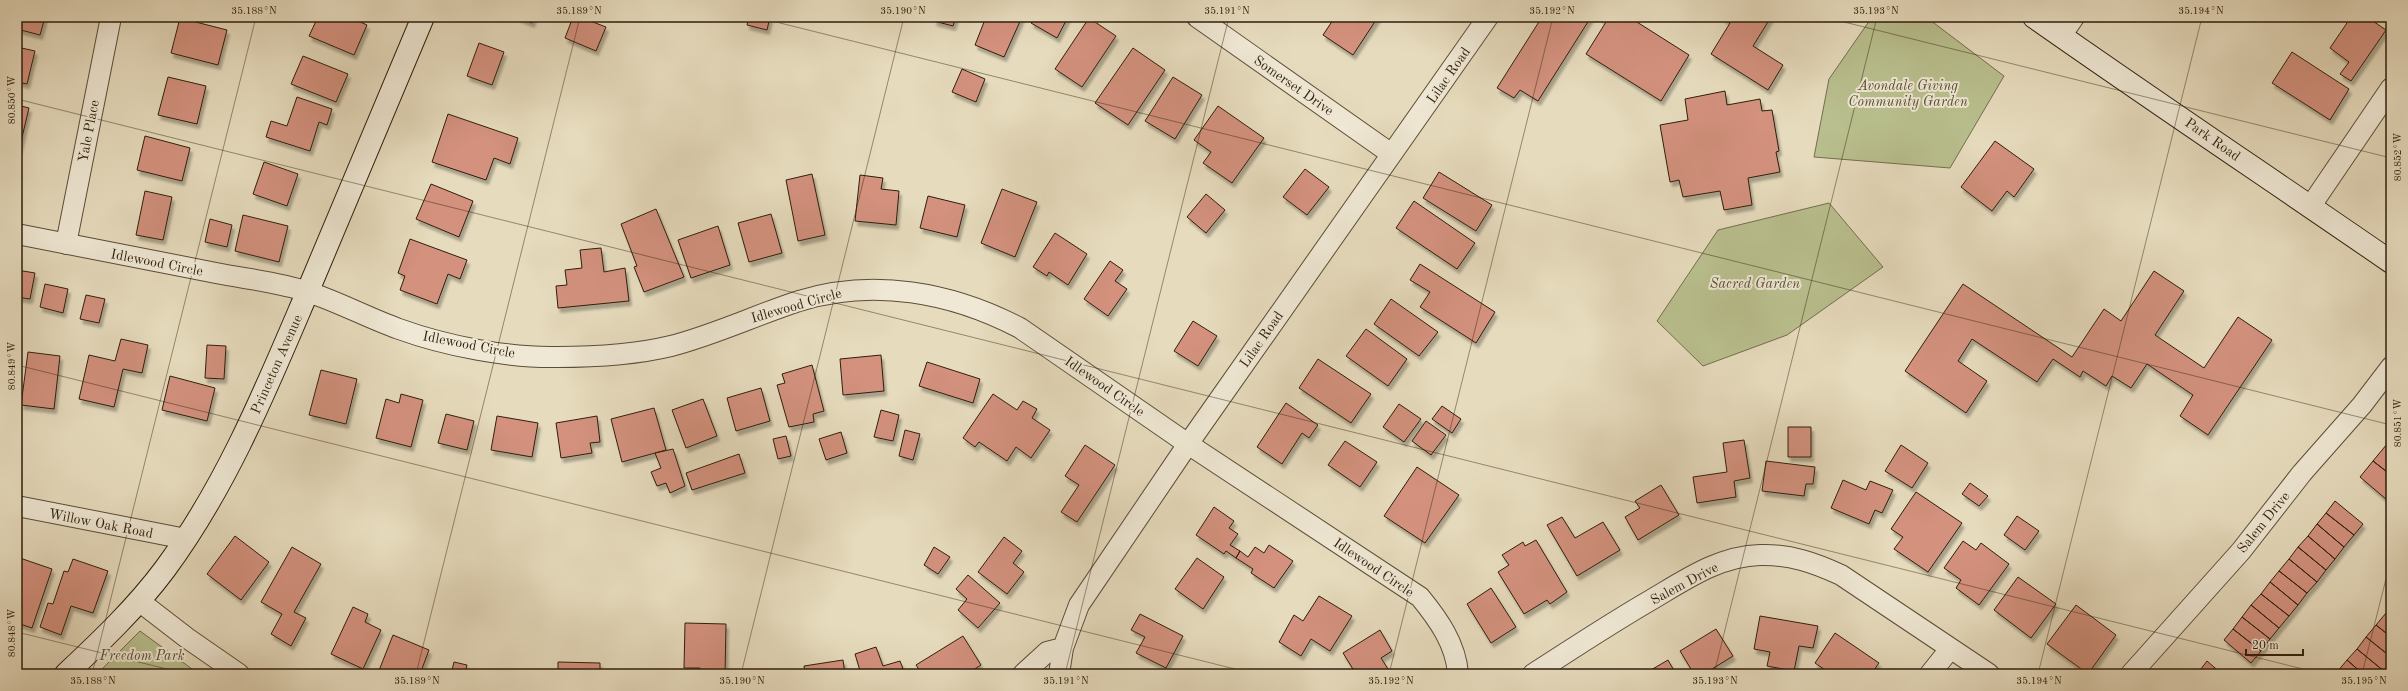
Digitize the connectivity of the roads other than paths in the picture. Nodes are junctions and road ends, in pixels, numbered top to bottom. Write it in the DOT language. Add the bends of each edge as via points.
graph roads {
  1 [pos="111,17"];
  2 [pos="423,17"];
  3 [pos="1197,17"];
  4 [pos="1488,17"];
  5 [pos="2034,17"];
  6 [pos="2074,17"];
  7 [pos="2061,36"];
  8 [pos="2391,88"];
  9 [pos="1390,153"];
  10 [pos="2310,206"];
  11 [pos="17,234"];
  12 [pos="66,244"];
  13 [pos="2391,262"];
  14 [pos="307,291"];
  15 [pos="2391,367"];
  16 [pos="1188,444"];
  17 [pos="17,506"];
  18 [pos="186,539"];
  19 [pos="139,601"];
  20 [pos="1063,648"];
  21 [pos="1950,649"];
  22 [pos="66,674"];
  23 [pos="239,674"];
  24 [pos="1023,674"];
  25 [pos="1059,674"];
  26 [pos="1458,674"];
  27 [pos="1533,674"];
  28 [pos="1930,674"];
  29 [pos="1989,674"];
  30 [pos="2132,674"];
  1 -- 12 [label="street, Yale Place"];
  2 -- 14 [label="street, Princeton Avenue"];
  3 -- 9 [label="street, Somerset Drive"];
  4 -- 9 [label="street, Lilac Road"];
  5 -- 7 [label="street, Park Road"];
  6 -- 7 [label="street"];
  7 -- 10 [label="street, Park Road"];
  8 -- 10 [label="street"];
  9 -- 16 [label="street, Lilac Road"];
  10 -- 13 [label="street, Park Road"];
  11 -- 12 [label="street, Idlewood Circle"];
  12 -- 14 [label="street, Idlewood Circle"];
  14 -- 16 [label="street, Idlewood Circle" via="401,330 451,344 506,354 554,358 622,355 672,345 800,301 837,292 877,289 915,292 992,313 1020,328"];
  14 -- 18 [label="street, Princeton Avenue" via="266,388 229,466"];
  15 -- 30 [label="street, Salem Drive" via="2362,405 2302,473 2241,551"];
  16 -- 20 [label="street, Lilac Road" via="1079,606"];
  16 -- 26 [label="street, Idlewood Circle" via="1420,597 1445,631"];
  17 -- 18 [label="street, Willow Oak Road"];
  18 -- 19 [label="street, Princeton Avenue"];
  19 -- 22 [label="street, Princeton Avenue" via="109,634"];
  19 -- 23 [label="street"];
  20 -- 24 [label="street" via="1047,652"];
  20 -- 25 [label="street, Lilac Road"];
  21 -- 27 [label="street, Salem Drive" via="1888,604 1841,575 1816,563 1788,556 1760,555 1718,563 1691,576"];
  21 -- 28 [label="street"];
  21 -- 29 [label="street, Salem Drive"];
}
